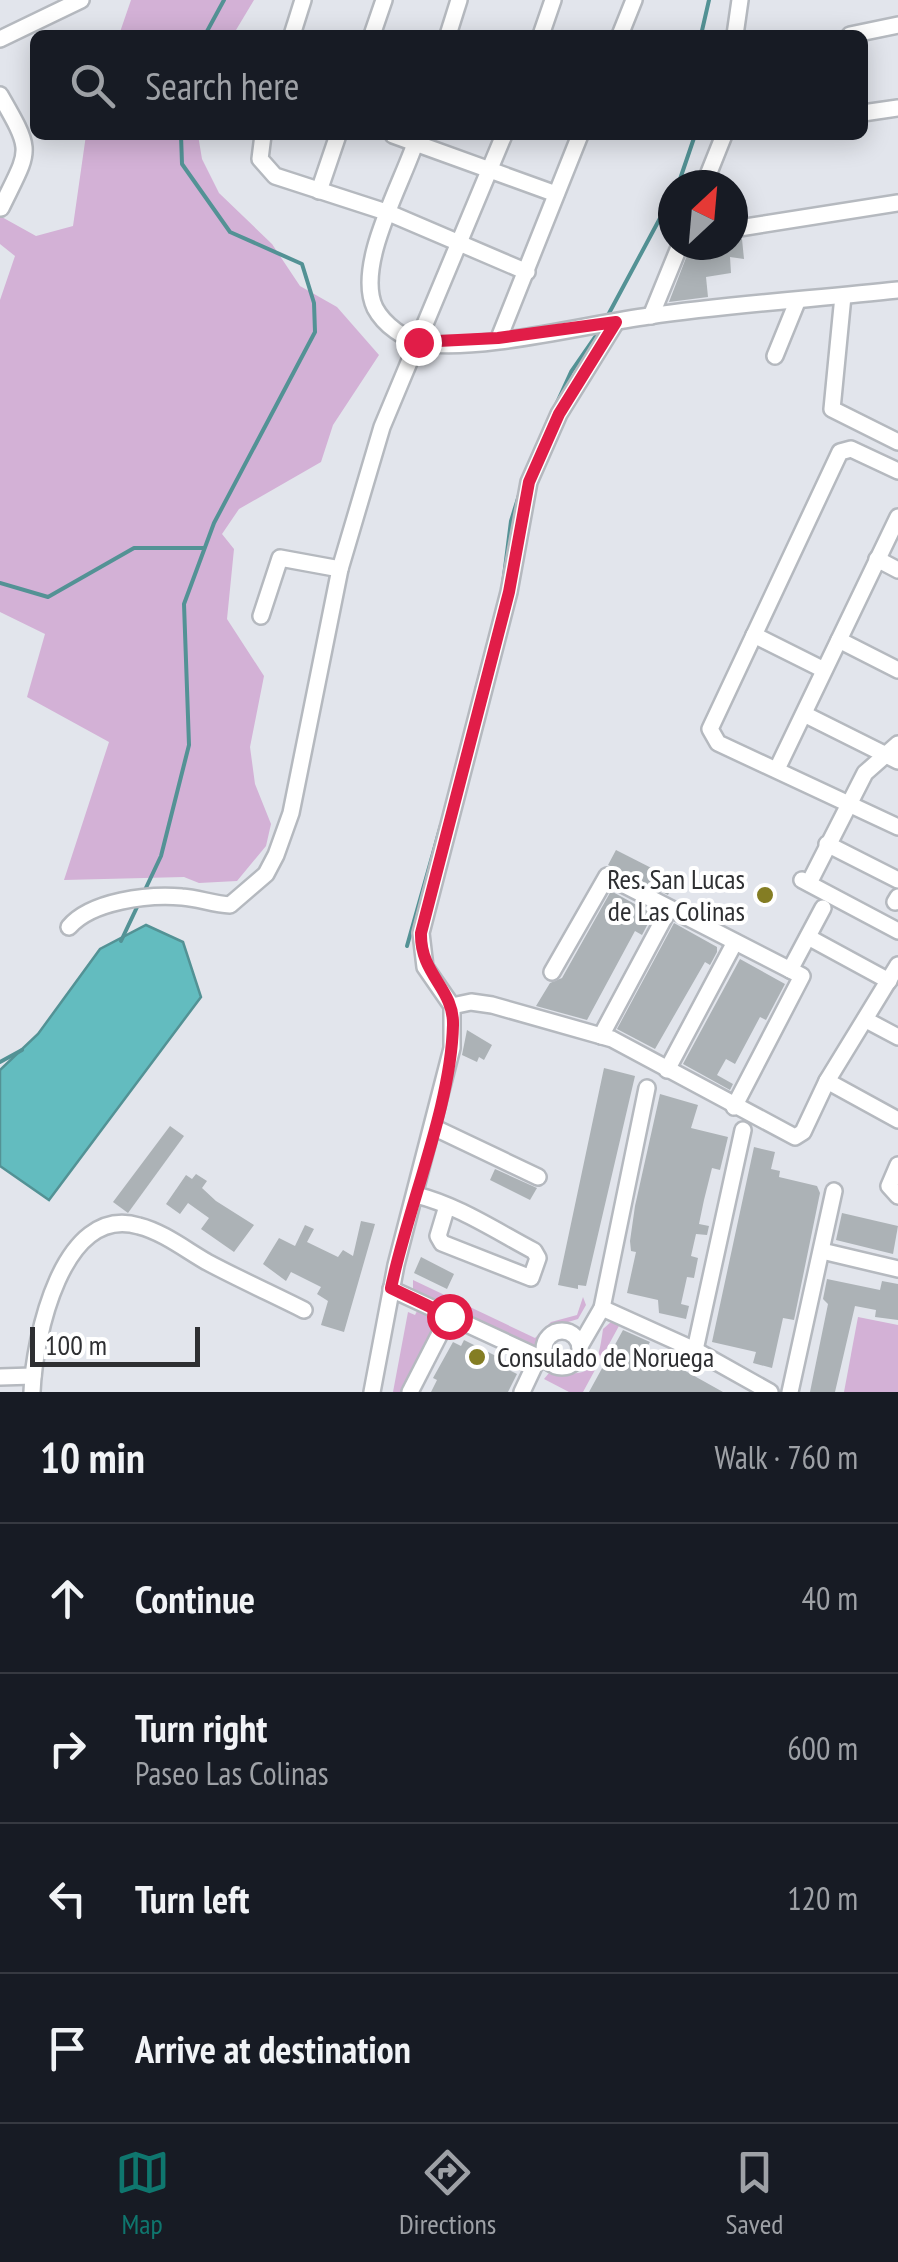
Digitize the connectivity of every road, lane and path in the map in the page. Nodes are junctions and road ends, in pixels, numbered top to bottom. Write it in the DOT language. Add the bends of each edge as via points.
graph roads {
  1 [pos="82,0"];
  2 [pos="303,0"];
  3 [pos="384,0"];
  4 [pos="458,0"];
  5 [pos="554,0"];
  6 [pos="634,0"];
  7 [pos="740,0"];
  8 [pos="898,25"];
  9 [pos="294,30"];
  10 [pos="374,30"];
  11 [pos="449,30"];
  12 [pos="542,30"];
  13 [pos="622,30"];
  14 [pos="736,30"];
  15 [pos="868,31"];
  16 [pos="0,39"];
  17 [pos="2,104"];
  18 [pos="898,108"];
  19 [pos="868,112"];
  20 [pos="262,140"];
  21 [pos="336,140"];
  22 [pos="417,140"];
  23 [pos="419,140"];
  24 [pos="502,140"];
  25 [pos="578,140"];
  26 [pos="722,140"];
  27 [pos="491,170"];
  28 [pos="710,170"];
  29 [pos="318,190"];
  30 [pos="556,194"];
  31 [pos="898,204"];
  32 [pos="1,208"];
  33 [pos="389,212"];
  34 [pos="748,227"];
  35 [pos="460,245"];
  36 [pos="674,260"];
  37 [pos="527,272"];
  38 [pos="898,290"];
  39 [pos="843,296"];
  40 [pos="796,302"];
  41 [pos="650,316"];
  42 [pos="613,322"];
  43 [pos="498,338"];
  44 [pos="418,342"];
  45 [pos="775,356"];
  46 [pos="898,442"];
  47 [pos="898,472"];
  48 [pos="898,517"];
  49 [pos="877,559"];
  50 [pos="340,569"];
  51 [pos="898,570"];
  52 [pos="261,616"];
  53 [pos="754,636"];
  54 [pos="839,640"];
  55 [pos="824,670"];
  56 [pos="898,670"];
  57 [pos="804,714"];
  58 [pos="893,753"];
  59 [pos="777,769"];
  60 [pos="847,803"];
  61 [pos="898,827"];
  62 [pos="827,844"];
  63 [pos="898,880"];
  64 [pos="823,908"];
  65 [pos="669,909"];
  66 [pos="69,927"];
  67 [pos="898,932"];
  68 [pos="808,937"];
  69 [pos="735,942"];
  70 [pos="898,965"];
  71 [pos="790,970"];
  72 [pos="552,972"];
  73 [pos="890,980"];
  74 [pos="452,1006"];
  75 [pos="866,1020"];
  76 [pos="601,1036"];
  77 [pos="898,1037"];
  78 [pos="667,1070"];
  79 [pos="827,1081"];
  80 [pos="646,1088"];
  81 [pos="734,1107"];
  82 [pos="898,1120"];
  83 [pos="433,1127"];
  84 [pos="743,1130"];
  85 [pos="898,1165"];
  86 [pos="538,1177"];
  87 [pos="834,1191"];
  88 [pos="416,1195"];
  89 [pos="898,1196"];
  90 [pos="446,1206"];
  91 [pos="822,1251"];
  92 [pos="898,1269"];
  93 [pos="391,1288"];
  94 [pos="602,1308"];
  95 [pos="304,1310"];
  96 [pos="449,1316"];
  97 [pos="590,1322"];
  98 [pos="568,1331"];
  99 [pos="580,1346"];
  100 [pos="695,1350"];
  101 [pos="540,1356"];
  102 [pos="0,1377"];
  103 [pos="33,1384"];
  104 [pos="372,1392"];
  105 [pos="410,1392"];
  106 [pos="522,1392"];
  107 [pos="770,1392"];
  108 [pos="790,1392"];
  1 -- 16 [label="street"];
  2 -- 9 [label="street"];
  3 -- 10 [label="street"];
  4 -- 11 [label="street"];
  5 -- 12 [label="street"];
  6 -- 13 [label="street"];
  7 -- 14 [label="street"];
  8 -- 15 [label="street"];
  17 -- 32 [label="street" via="27,142 27,154"];
  18 -- 19 [label="street"];
  20 -- 29 [label="street" via="260,159 275,176"];
  21 -- 29 [label="street"];
  22 -- 33 [label="street"];
  23 -- 27 [label="street"];
  24 -- 27 [label="street"];
  25 -- 30 [label="street"];
  26 -- 28 [label="street"];
  27 -- 30 [label="street"];
  27 -- 35 [label="street"];
  29 -- 33 [label="street"];
  30 -- 37 [label="street"];
  31 -- 34 [label="street"];
  33 -- 35 [label="street"];
  33 -- 44 [label="street" via="370,291 393,329"];
  35 -- 37 [label="street"];
  35 -- 44 [label="street"];
  36 -- 41 [label="street"];
  37 -- 43 [label="street"];
  38 -- 39 [label="street"];
  39 -- 40 [label="street"];
  39 -- 46 [label="street" via="832,410"];
  40 -- 41 [label="street"];
  40 -- 45 [label="street"];
  41 -- 42 [label="street"];
  42 -- 43 [label="street"];
  42 -- 74 [label="street" via="559,414 526,495 509,592 421,933 425,967"];
  43 -- 44 [label="street"];
  44 -- 50 [label="street" via="382,427"];
  47 -- 53 [label="street" via="843,449"];
  48 -- 49 [label="street"];
  49 -- 51 [label="street"];
  49 -- 54 [label="street"];
  50 -- 52 [label="street" via="280,558"];
  50 -- 66 [label="street" via="290,812 266,874 230,905 184,896 146,898 82,911"];
  53 -- 55 [label="street"];
  53 -- 59 [label="street" via="710,729 718,743"];
  54 -- 55 [label="street"];
  54 -- 56 [label="street"];
  55 -- 57 [label="street"];
  57 -- 58 [label="street"];
  57 -- 59 [label="street"];
  58 -- 60 [label="street"];
  59 -- 60 [label="street"];
  60 -- 61 [label="street"];
  60 -- 62 [label="street"];
  62 -- 63 [label="street"];
  62 -- 67 [label="street" via="806,882"];
  64 -- 68 [label="street"];
  65 -- 69 [label="street"];
  65 -- 72 [label="street" via="606,876"];
  65 -- 76 [label="street"];
  68 -- 71 [label="street"];
  68 -- 73 [label="street"];
  69 -- 71 [label="street"];
  69 -- 78 [label="street"];
  70 -- 73 [label="street"];
  71 -- 81 [label="street" via="802,976"];
  73 -- 75 [label="street"];
  74 -- 76 [label="street" via="492,1005"];
  74 -- 83 [label="street" via="452,1048"];
  75 -- 77 [label="street"];
  75 -- 79 [label="street"];
  76 -- 78 [label="street"];
  78 -- 81 [label="street"];
  79 -- 81 [label="street" via="795,1138"];
  79 -- 82 [label="street"];
  80 -- 94 [label="street"];
  83 -- 86 [label="street"];
  83 -- 88 [label="street"];
  84 -- 100 [label="street"];
  85 -- 89 [label="street" via="889,1186"];
  87 -- 91 [label="street"];
  88 -- 90 [label="street"];
  88 -- 93 [label="street"];
  90 -- 90 [label="street" via="534,1250 531,1278 442,1243"];
  91 -- 92 [label="street"];
  91 -- 108 [label="street"];
  93 -- 96 [label="street"];
  93 -- 104 [label="street"];
  94 -- 97 [label="street"];
  94 -- 100 [label="street"];
  95 -- 103 [label="street" via="140,1226 116,1224 87,1235 67,1258"];
  96 -- 101 [label="street"];
  96 -- 105 [label="street"];
  97 -- 98 [label="street"];
  97 -- 99 [label="street"];
  98 -- 99 [label="street"];
  98 -- 101 [label="street" via="552,1333"];
  99 -- 101 [label="street" via="569,1365"];
  100 -- 107 [label="street"];
  101 -- 106 [label="street"];
  102 -- 103 [label="street"];
}
